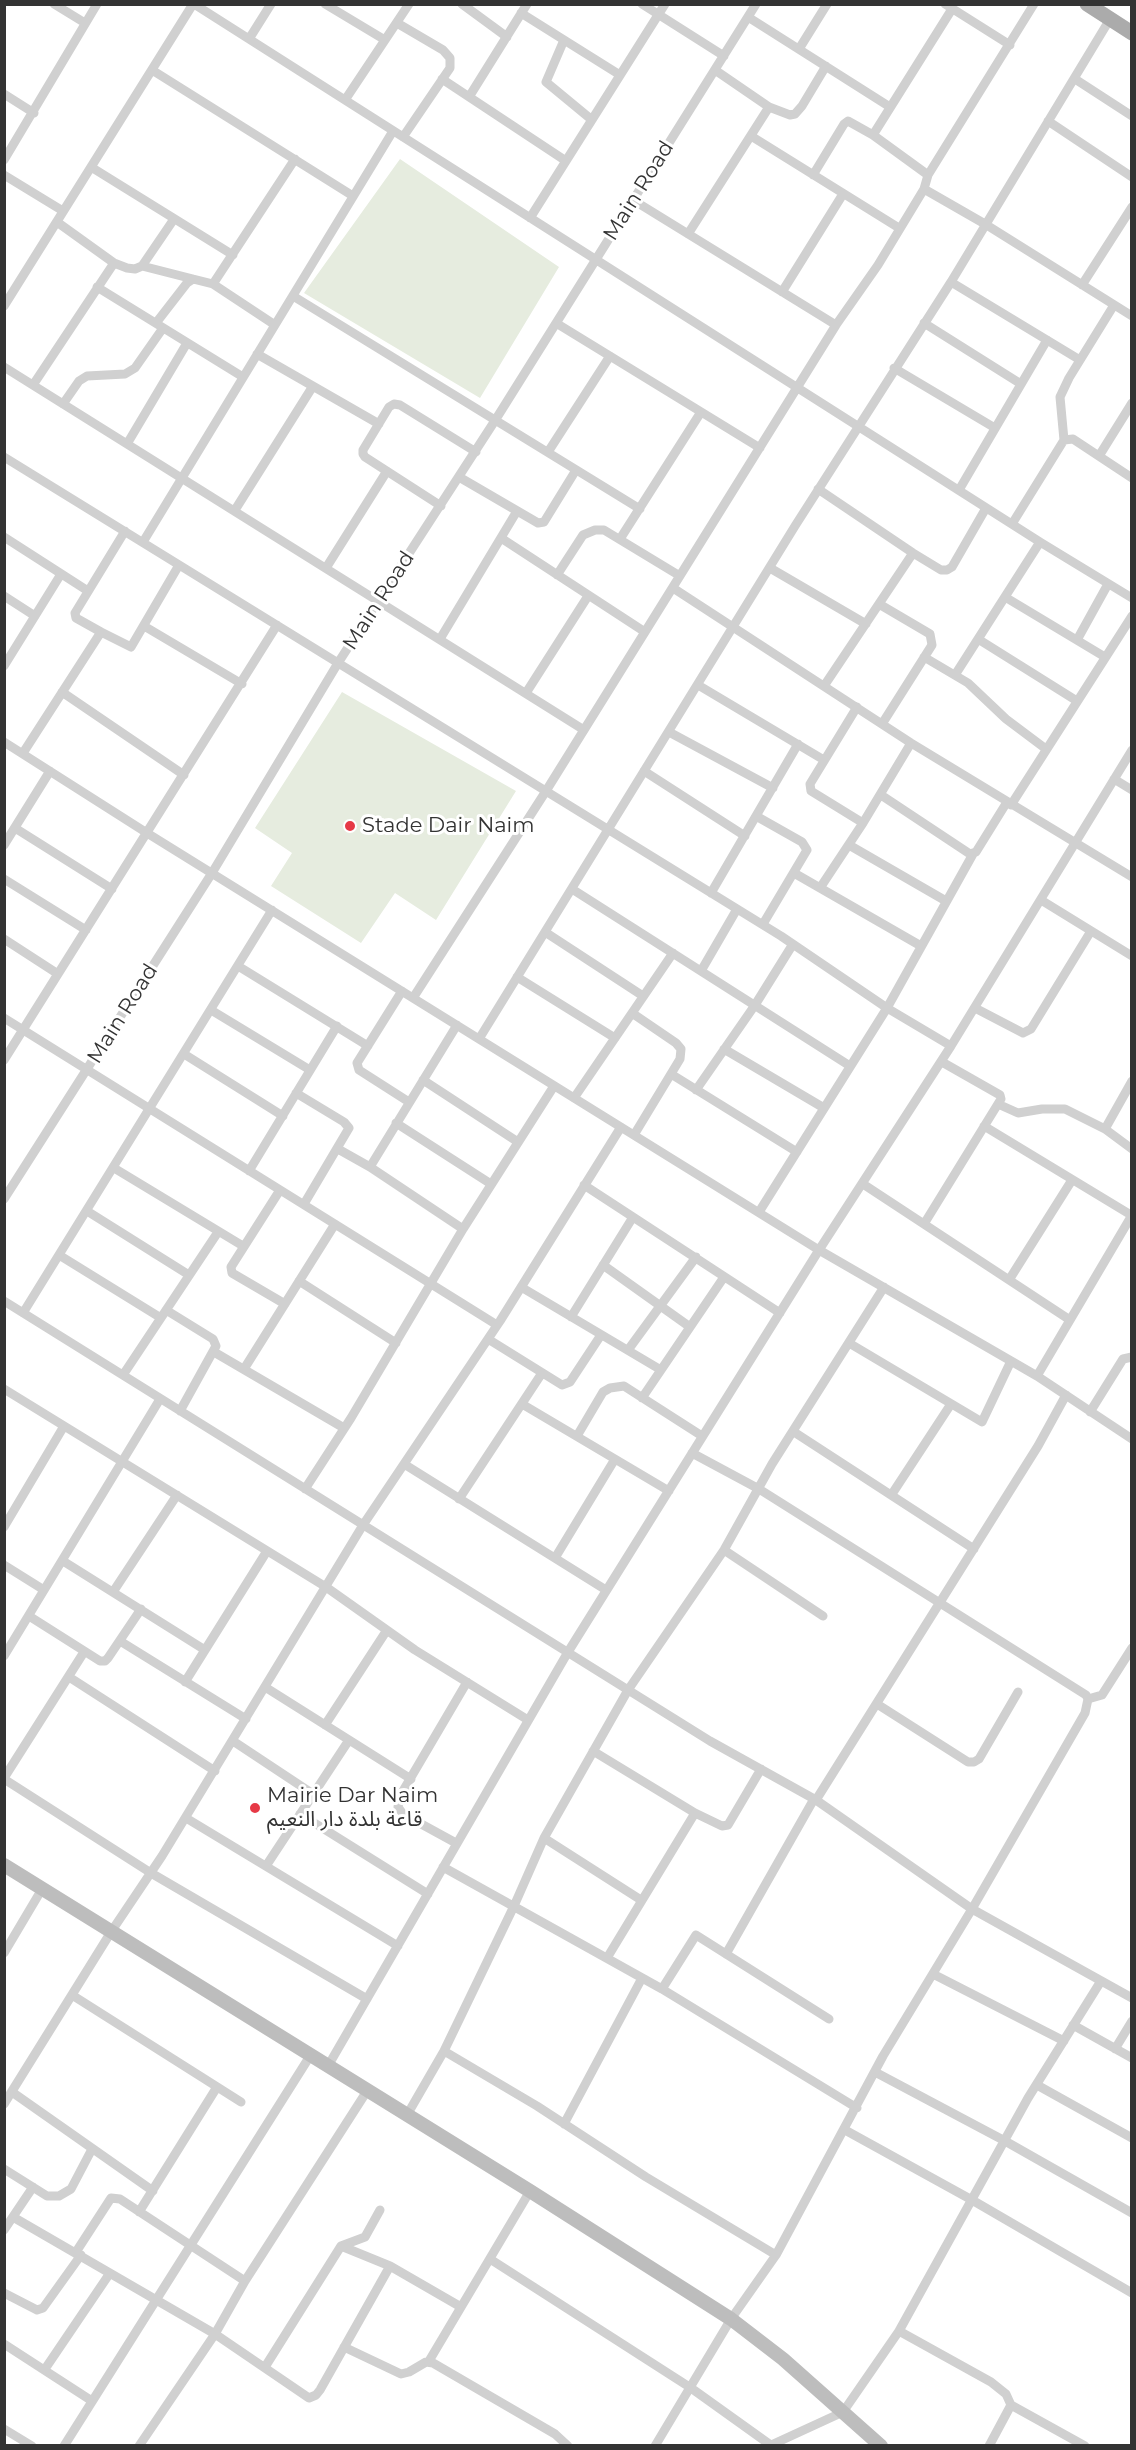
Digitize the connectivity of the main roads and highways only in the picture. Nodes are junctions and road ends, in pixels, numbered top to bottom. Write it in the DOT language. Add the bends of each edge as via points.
graph roads {
  1 [pos="1087,4"];
  2 [pos="1131,33"];
  1 -- 2 [label="main road"];
}
